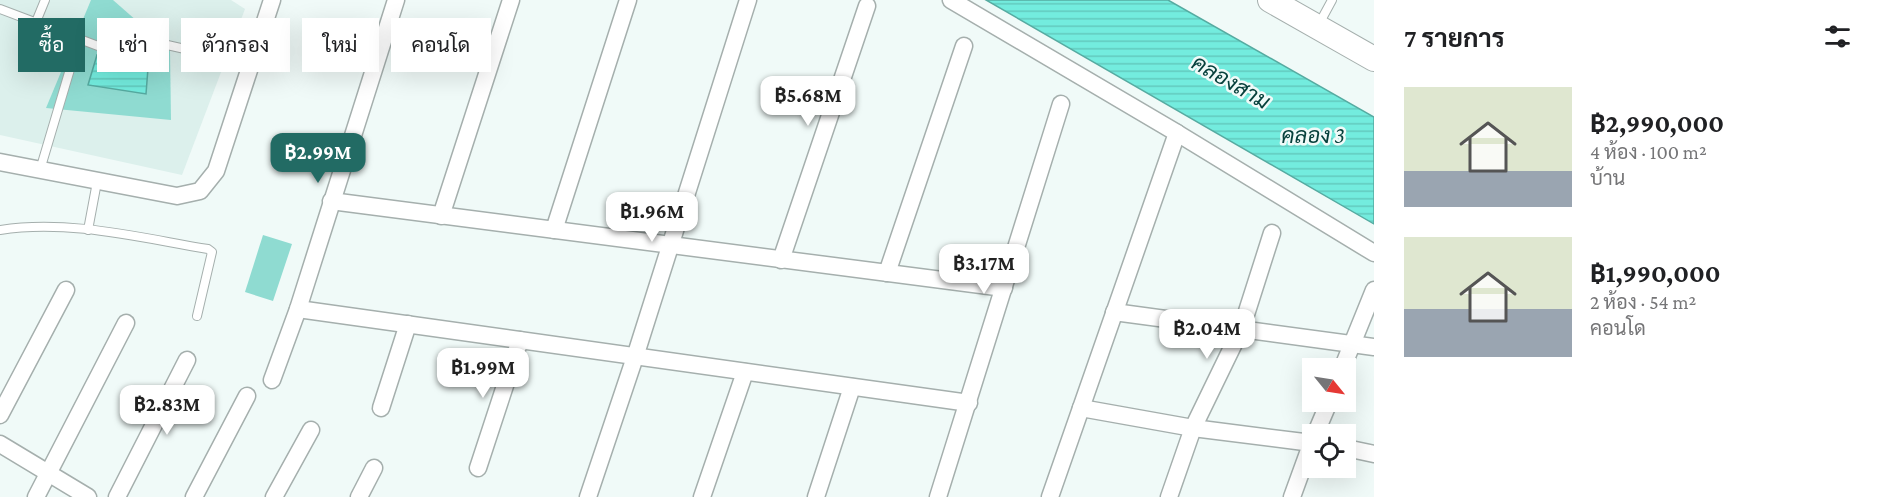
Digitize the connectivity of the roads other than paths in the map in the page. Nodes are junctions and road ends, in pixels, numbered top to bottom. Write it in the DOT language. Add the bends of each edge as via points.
graph roads {
  1 [pos="45,0"];
  2 [pos="272,0"];
  3 [pos="396,0"];
  4 [pos="511,0"];
  5 [pos="628,0"];
  6 [pos="748,0"];
  7 [pos="951,0"];
  8 [pos="1270,0"];
  9 [pos="1332,0"];
  10 [pos="867,6"];
  11 [pos="0,9"];
  12 [pos="25,18"];
  13 [pos="38,18"];
  14 [pos="266,18"];
  15 [pos="1317,27"];
  16 [pos="85,41"];
  17 [pos="964,46"];
  18 [pos="181,48"];
  19 [pos="1374,59"];
  20 [pos="70,72"];
  21 [pos="248,72"];
  22 [pos="1061,104"];
  23 [pos="1177,133"];
  24 [pos="0,162"];
  25 [pos="39,171"];
  26 [pos="97,182"];
  27 [pos="331,201"];
  28 [pos="441,216"];
  29 [pos="0,230"];
  30 [pos="88,230"];
  31 [pos="554,230"];
  32 [pos="1272,233"];
  33 [pos="670,245"];
  34 [pos="1374,253"];
  35 [pos="781,260"];
  36 [pos="887,273"];
  37 [pos="1004,288"];
  38 [pos="66,290"];
  39 [pos="1374,290"];
  40 [pos="298,309"];
  41 [pos="1114,312"];
  42 [pos="197,316"];
  43 [pos="126,323"];
  44 [pos="408,324"];
  45 [pos="1242,327"];
  46 [pos="520,340"];
  47 [pos="1352,344"];
  48 [pos="1374,347"];
  49 [pos="635,357"];
  50 [pos="1346,358"];
  51 [pos="187,360"];
  52 [pos="745,372"];
  53 [pos="272,380"];
  54 [pos="852,387"];
  55 [pos="248,396"];
  56 [pos="969,403"];
  57 [pos="381,408"];
  58 [pos="1081,408"];
  59 [pos="0,414"];
  60 [pos="1193,428"];
  61 [pos="311,430"];
  62 [pos="1302,441"];
  63 [pos="0,444"];
  64 [pos="1356,450"];
  65 [pos="1374,454"];
  66 [pos="374,468"];
  67 [pos="478,468"];
  68 [pos="1302,470"];
  69 [pos="48,473"];
  70 [pos="36,497"];
  71 [pos="88,497"];
  72 [pos="117,497"];
  73 [pos="194,497"];
  74 [pos="274,497"];
  75 [pos="359,497"];
  76 [pos="588,497"];
  77 [pos="702,497"];
  78 [pos="816,497"];
  79 [pos="938,497"];
  80 [pos="1050,497"];
  81 [pos="1169,497"];
  82 [pos="1292,497"];
  1 -- 13 [label="lane"];
  2 -- 14 [label="street"];
  3 -- 27 [label="street"];
  4 -- 28 [label="street"];
  5 -- 31 [label="street"];
  6 -- 33 [label="street"];
  7 -- 23 [label="street"];
  8 -- 15 [label="main road"];
  9 -- 15 [label="lane"];
  10 -- 35 [label="street"];
  11 -- 12 [label="lane"];
  15 -- 19 [label="main road"];
  16 -- 18 [label="lane" via="98,46 132,37"];
  17 -- 36 [label="street"];
  20 -- 25 [label="lane"];
  21 -- 26 [label="street" via="216,171 200,191 177,196"];
  22 -- 37 [label="street"];
  23 -- 34 [label="street"];
  23 -- 41 [label="street"];
  24 -- 25 [label="street"];
  25 -- 26 [label="street"];
  26 -- 30 [label="lane"];
  27 -- 28 [label="street"];
  27 -- 40 [label="street"];
  28 -- 31 [label="street"];
  29 -- 30 [label="lane"];
  30 -- 42 [label="lane" via="213,252"];
  31 -- 33 [label="street"];
  32 -- 45 [label="street"];
  33 -- 35 [label="street"];
  33 -- 49 [label="street"];
  35 -- 36 [label="street"];
  36 -- 37 [label="street"];
  37 -- 56 [label="street"];
  38 -- 59 [label="street"];
  39 -- 47 [label="street"];
  40 -- 44 [label="street"];
  40 -- 53 [label="street"];
  41 -- 45 [label="street"];
  41 -- 58 [label="street"];
  43 -- 69 [label="street"];
  44 -- 46 [label="street"];
  44 -- 57 [label="street"];
  45 -- 47 [label="street"];
  45 -- 60 [label="street"];
  46 -- 49 [label="street"];
  46 -- 67 [label="street"];
  47 -- 48 [label="street"];
  47 -- 50 [label="street"];
  49 -- 52 [label="street"];
  49 -- 76 [label="street"];
  51 -- 72 [label="street"];
  52 -- 54 [label="street"];
  52 -- 77 [label="street"];
  54 -- 56 [label="street"];
  54 -- 78 [label="street"];
  55 -- 73 [label="street"];
  56 -- 79 [label="street"];
  58 -- 60 [label="street"];
  58 -- 80 [label="street"];
  60 -- 62 [label="street"];
  60 -- 81 [label="street"];
  61 -- 74 [label="street"];
  63 -- 69 [label="street"];
  64 -- 65 [label="street"];
  66 -- 75 [label="street"];
  68 -- 82 [label="street"];
  69 -- 70 [label="street"];
  69 -- 71 [label="street"];
}
